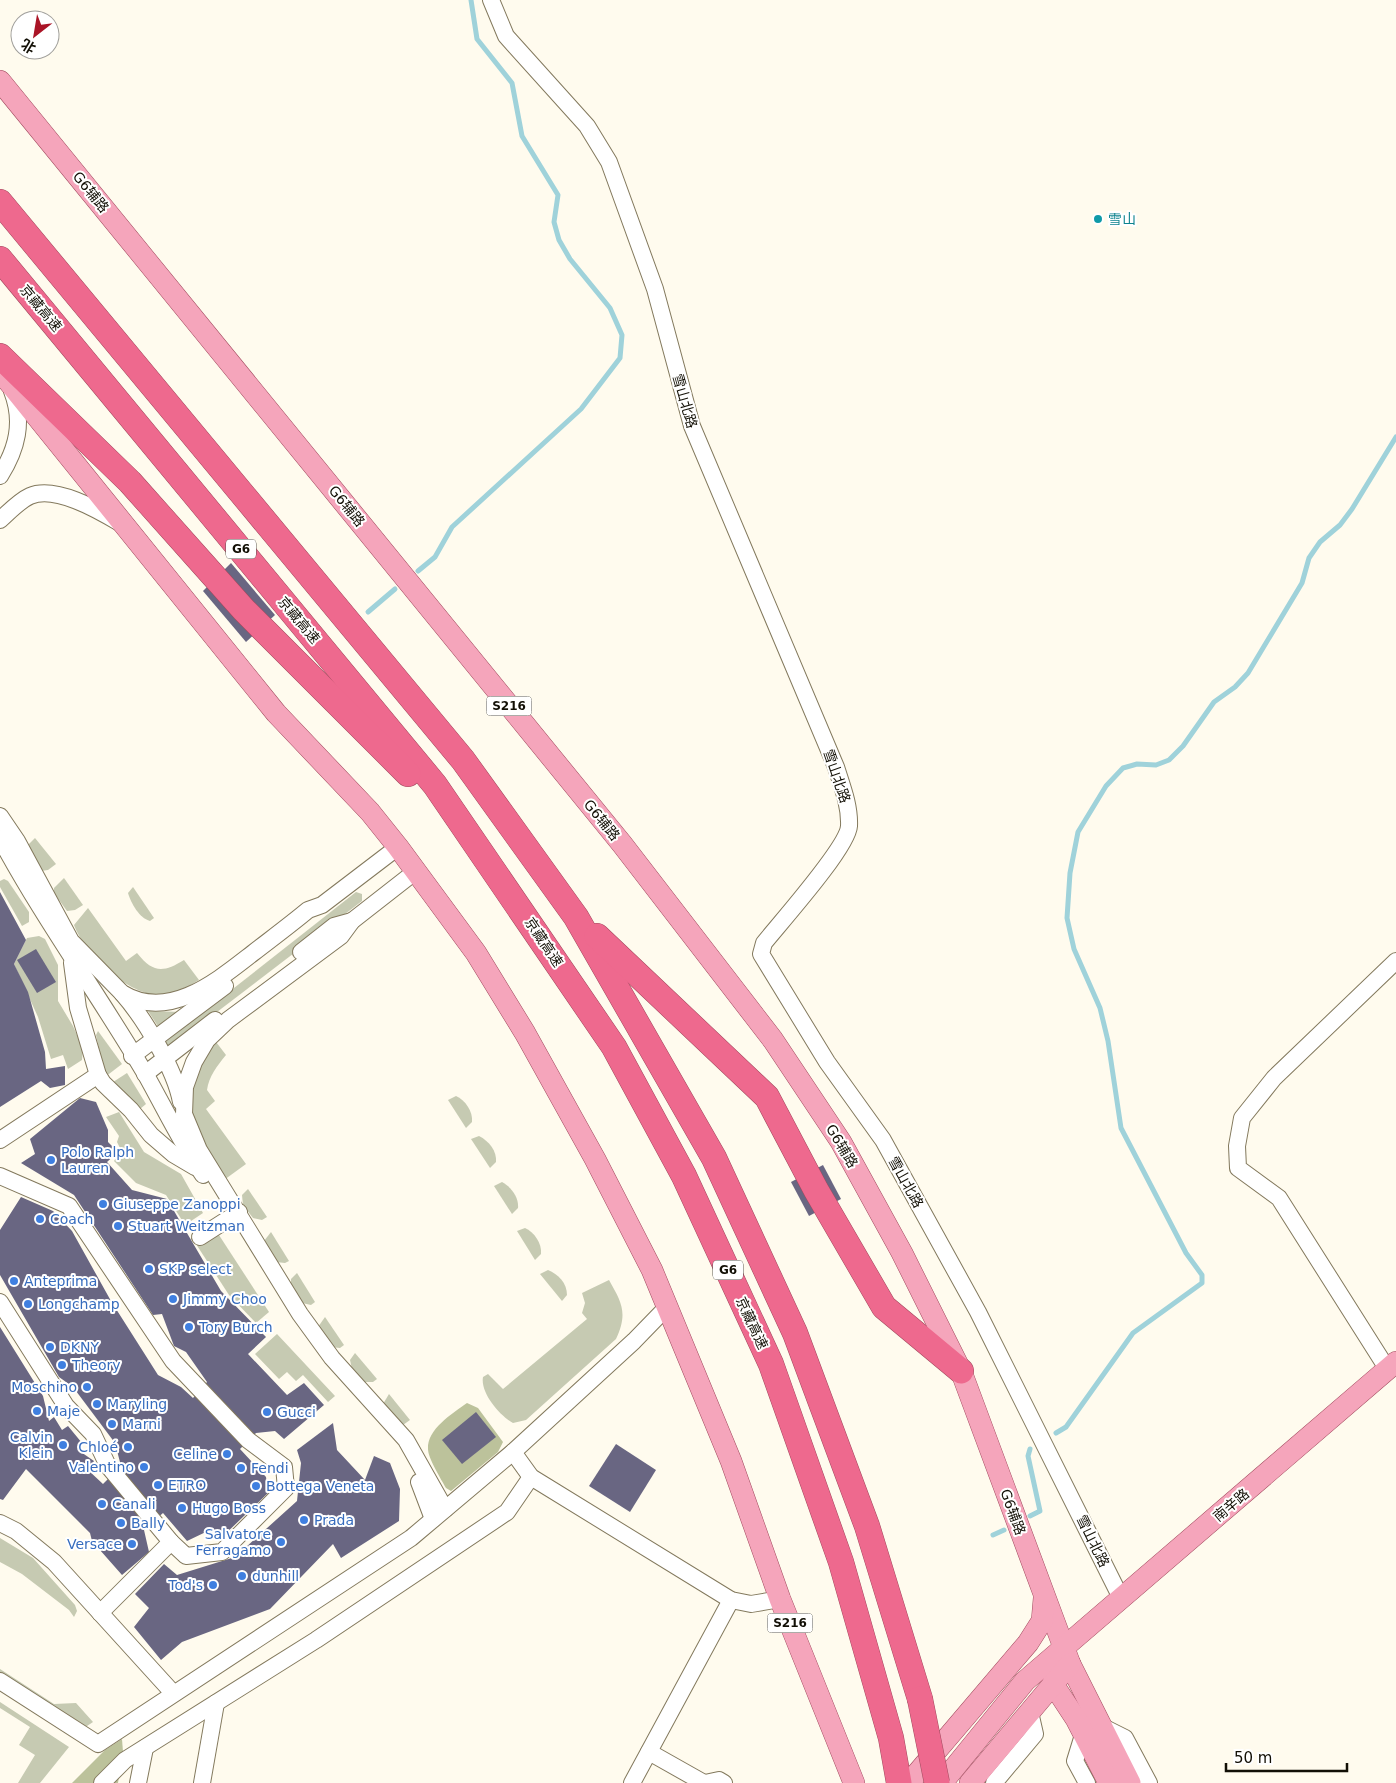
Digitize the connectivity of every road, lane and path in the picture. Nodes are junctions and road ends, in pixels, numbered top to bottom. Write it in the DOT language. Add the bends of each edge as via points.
graph roads {
  1 [pos="491,0"];
  2 [pos="0,81"];
  3 [pos="0,202"];
  4 [pos="0,259"];
  5 [pos="0,356"];
  6 [pos="4,375"];
  7 [pos="0,476"];
  8 [pos="3,512"];
  9 [pos="125,526"];
  10 [pos="0,816"];
  11 [pos="0,838"];
  12 [pos="477,843"];
  13 [pos="398,847"];
  14 [pos="416,872"];
  15 [pos="322,905"];
  16 [pos="576,916"];
  17 [pos="352,921"];
  18 [pos="72,958"];
  19 [pos="1396,961"];
  20 [pos="122,993"];
  21 [pos="154,1041"];
  22 [pos="132,1056"];
  23 [pos="165,1059"];
  24 [pos="145,1074"];
  25 [pos="98,1075"];
  26 [pos="184,1114"];
  27 [pos="0,1140"];
  28 [pos="200,1171"];
  29 [pos="0,1176"];
  30 [pos="234,1215"];
  31 [pos="200,1237"];
  32 [pos="0,1302"];
  33 [pos="668,1306"];
  34 [pos="1392,1366"];
  35 [pos="961,1371"];
  36 [pos="513,1452"];
  37 [pos="531,1477"];
  38 [pos="439,1514"];
  39 [pos="0,1523"];
  40 [pos="171,1542"];
  41 [pos="1044,1598"];
  42 [pos="1122,1598"];
  43 [pos="780,1599"];
  44 [pos="731,1600"];
  45 [pos="100,1613"];
  46 [pos="1067,1655"];
  47 [pos="0,1681"];
  48 [pos="1054,1684"];
  49 [pos="173,1693"];
  50 [pos="216,1703"];
  51 [pos="1030,1712"];
  52 [pos="1091,1730"];
  53 [pos="145,1748"];
  54 [pos="649,1752"];
  55 [pos="856,1782"];
  56 [pos="102,1783"];
  57 [pos="138,1783"];
  58 [pos="202,1783"];
  59 [pos="632,1783"];
  60 [pos="704,1783"];
  61 [pos="724,1783"];
  62 [pos="900,1783"];
  63 [pos="937,1783"];
  64 [pos="942,1783"];
  65 [pos="970,1783"];
  66 [pos="994,1783"];
  67 [pos="1087,1783"];
  68 [pos="1109,1783"];
  69 [pos="1130,1783"];
  70 [pos="1149,1783"];
  1 -- 42 [label="street, 雪山北路" via="506,36 587,126 609,162 655,289 692,426 836,767 849,810 849,829 833,858 764,943 761,954 827,1062 883,1140 978,1312"];
  2 -- 35 [label="main road, G6辅路 / S216" via="622,844 767,1033 841,1142 902,1253"];
  3 -- 16 [label="highway" via="463,760"];
  4 -- 12 [label="highway, 京藏高速 / G6" via="435,784"];
  5 -- 12 [label="highway" via="130,482 244,610"];
  6 -- 7 [label="street" via="18,406 20,428 12,457"];
  6 -- 9 [label="main road, S216"];
  8 -- 9 [label="street" via="30,496 44,492 69,498"];
  9 -- 13 [label="main road, S216" via="276,713 370,812"];
  10 -- 20 [label="street" via="71,940"];
  11 -- 18 [label="street"];
  12 -- 62 [label="highway, 京藏高速 / G6" via="614,1047 684,1176 759,1337 841,1562"];
  13 -- 14 [label="main road, S216"];
  13 -- 15 [label="street"];
  14 -- 17 [label="street"];
  14 -- 33 [label="main road, S216" via="476,953 526,1033 595,1159"];
  15 -- 20 [label="street" via="308,910 218,981 182,999 158,1003"];
  15 -- 21 [label="street" via="316,916"];
  16 -- 35 [label="highway" via="767,1096 816,1190 884,1307"];
  16 -- 63 [label="highway, bridge" via="714,1158 795,1332 867,1526 920,1699"];
  17 -- 23 [label="street" via="334,926"];
  17 -- 26 [label="street" via="341,936 228,1020 207,1040 185,1087"];
  18 -- 22 [label="street"];
  18 -- 25 [label="street" via="78,1008"];
  19 -- 34 [label="street" via="1274,1078 1242,1118 1237,1146 1238,1168 1279,1198"];
  20 -- 21 [label="street" via="132,1003"];
  21 -- 22 [label="street"];
  21 -- 23 [label="street"];
  22 -- 24 [label="street"];
  23 -- 24 [label="street"];
  23 -- 26 [label="street" via="178,1086"];
  24 -- 28 [label="street"];
  25 -- 27 [label="street"];
  25 -- 28 [label="street" via="161,1144"];
  26 -- 30 [label="street" via="199,1150"];
  28 -- 30 [label="street"];
  29 -- 40 [label="street" via="69,1206 172,1361 248,1440 284,1467 286,1488 222,1552 186,1556"];
  30 -- 31 [label="street"];
  30 -- 38 [label="street" via="308,1344 405,1455"];
  32 -- 40 [label="street" via="66,1406 93,1434 108,1466"];
  33 -- 36 [label="street"];
  33 -- 43 [label="main road, S216" via="731,1461"];
  34 -- 42 [label="main road, 南辛路"];
  35 -- 41 [label="main road, G6辅路 / S216"];
  36 -- 37 [label="street"];
  36 -- 38 [label="street"];
  37 -- 44 [label="street"];
  37 -- 50 [label="street" via="507,1512"];
  38 -- 49 [label="street" via="411,1538"];
  39 -- 45 [label="street" via="16,1531 54,1562"];
  40 -- 45 [label="street"];
  41 -- 46 [label="main road, G6辅路 / S216"];
  41 -- 62 [label="main road" via="1042,1621 1028,1643 914,1777"];
  42 -- 46 [label="main road, 南辛路"];
  43 -- 44 [label="street" via="751,1604"];
  43 -- 55 [label="main road, S216"];
  44 -- 54 [label="street"];
  45 -- 49 [label="street"];
  46 -- 48 [label="main road"];
  46 -- 52 [label="main road, G6辅路 / S216"];
  46 -- 64 [label="main road" via="1025,1681"];
  47 -- 49 [label="street" via="98,1744"];
  48 -- 51 [label="main road"];
  48 -- 52 [label="main road, G6辅路 / S216"];
  50 -- 53 [label="street"];
  50 -- 58 [label="street"];
  51 -- 65 [label="main road"];
  51 -- 66 [label="street" via="1035,1734"];
  52 -- 67 [label="street" via="1075,1762"];
  52 -- 68 [label="main road, G6辅路 / S216"];
  52 -- 69 [label="main road, G6辅路 / S216"];
  52 -- 70 [label="street" via="1125,1738"];
  53 -- 56 [label="street" via="125,1760"];
  53 -- 57 [label="street"];
  54 -- 59 [label="street"];
  54 -- 60 [label="street"];
  60 -- 61 [label="street" via="719,1780"];
}
